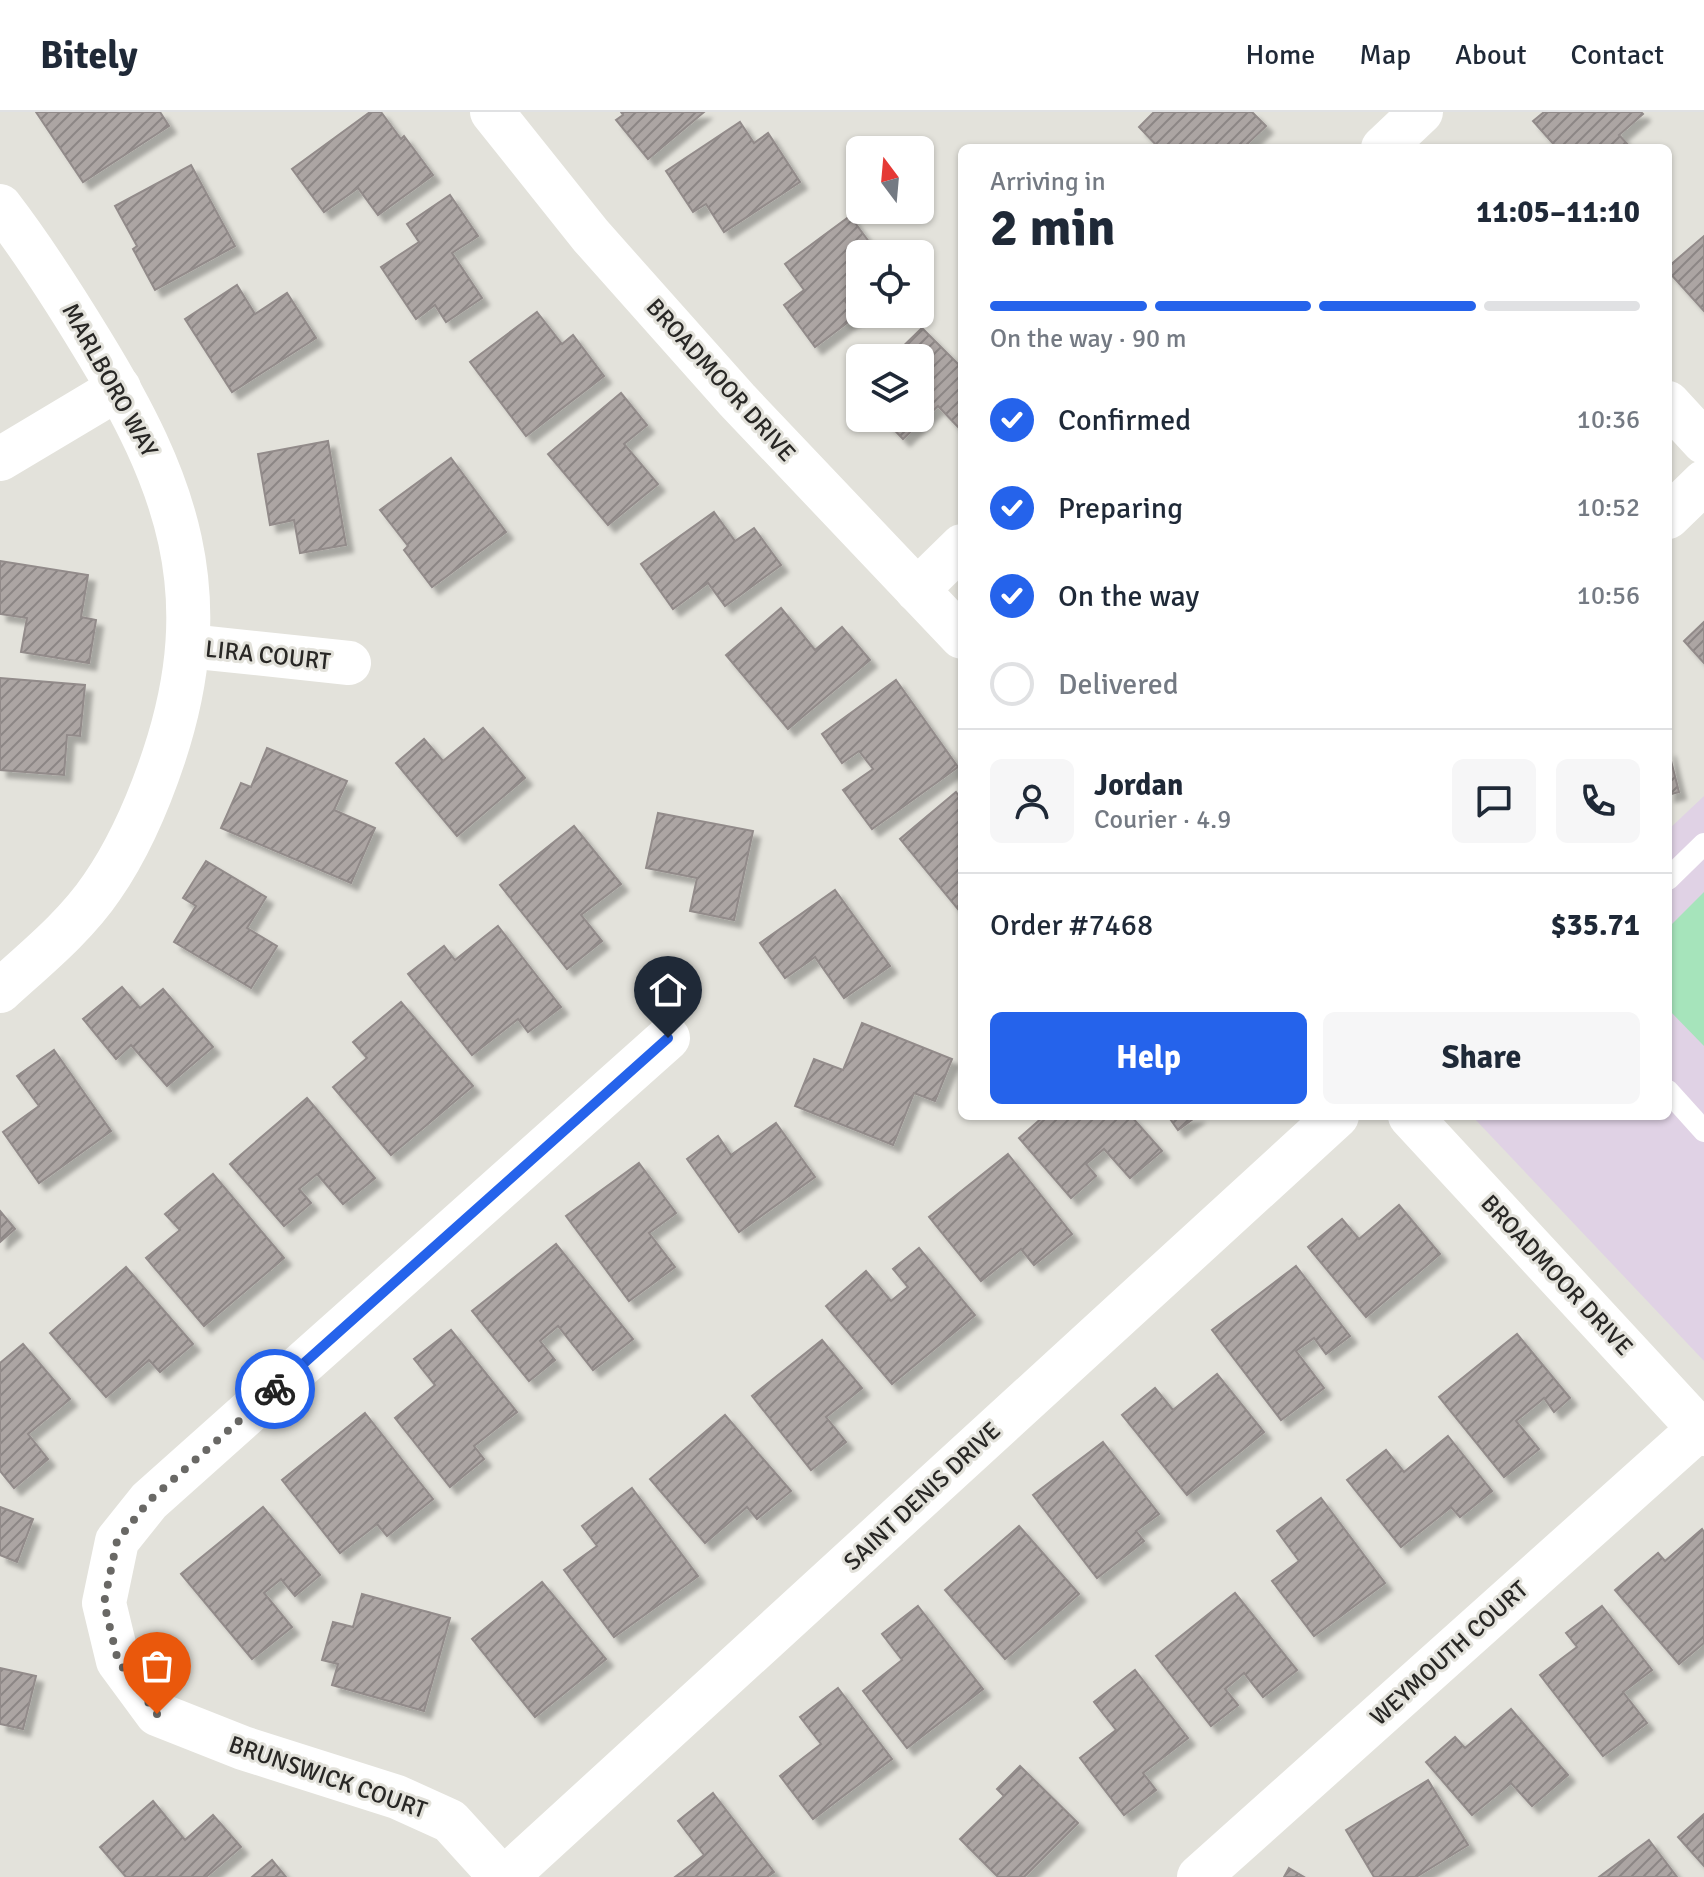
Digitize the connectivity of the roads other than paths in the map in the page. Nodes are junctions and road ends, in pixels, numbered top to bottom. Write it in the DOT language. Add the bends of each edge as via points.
graph roads {
  1 [pos="492,112"];
  2 [pos="0,206"];
  3 [pos="119,388"];
  4 [pos="1672,407"];
  5 [pos="1704,442"];
  6 [pos="0,459"];
  7 [pos="1704,482"];
  8 [pos="1672,513"];
  9 [pos="958,550"];
  10 [pos="917,590"];
  11 [pos="958,633"];
  12 [pos="188,646"];
  13 [pos="349,663"];
  14 [pos="1704,844"];
  15 [pos="1672,875"];
  16 [pos="0,991"];
  17 [pos="668,1038"];
  18 [pos="1672,1095"];
  19 [pos="1333,1120"];
  20 [pos="1419,1120"];
  21 [pos="1704,1131"];
  22 [pos="1702,1431"];
  23 [pos="504,1877"];
  24 [pos="1199,1877"];
  1 -- 10 [label="street, BROADMOOR DRIVE" via="591,236 726,388"];
  2 -- 3 [label="street, MARLBORO WAY"];
  3 -- 6 [label="street"];
  3 -- 12 [label="street, MARLBORO WAY" via="170,499 185,560"];
  4 -- 5 [label="street"];
  7 -- 8 [label="street"];
  9 -- 10 [label="street"];
  10 -- 11 [label="street, BROADMOOR DRIVE"];
  12 -- 13 [label="street, LIRA COURT"];
  12 -- 16 [label="street, MARLBORO WAY" via="170,736 132,834 102,888"];
  14 -- 15 [label="lane"];
  17 -- 23 [label="street, BRUNSWICK COURT" via="149,1501 117,1541 104,1603 118,1661 157,1714 243,1748 397,1797 450,1821"];
  18 -- 21 [label="lane"];
  19 -- 23 [label="street, SAINT DENIS DRIVE"];
  20 -- 22 [label="street, BROADMOOR DRIVE"];
  22 -- 24 [label="street, WEYMOUTH COURT"];
}
